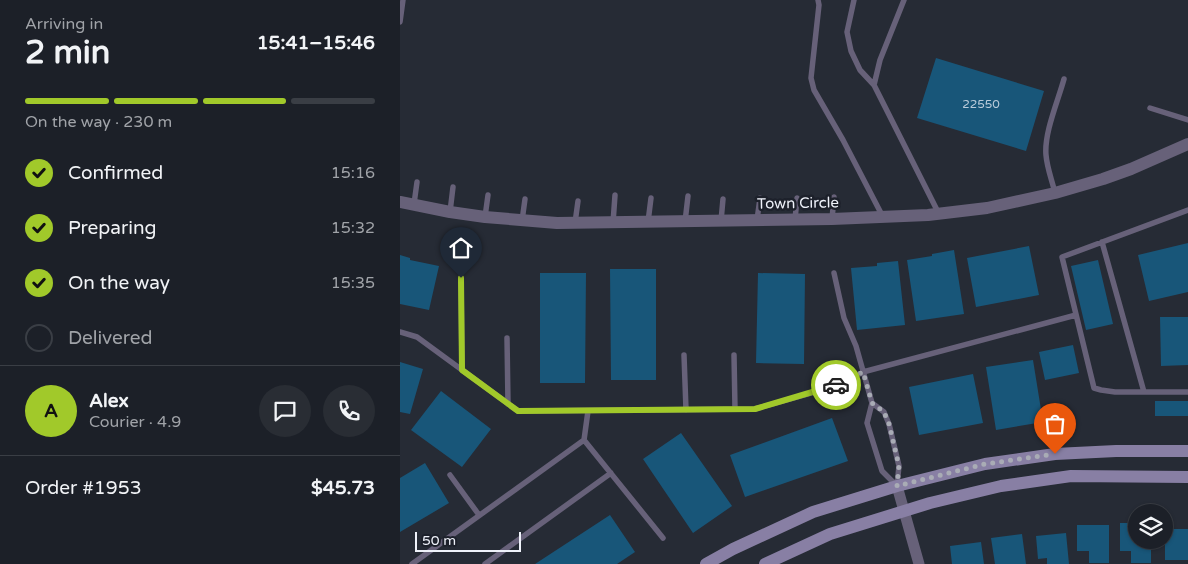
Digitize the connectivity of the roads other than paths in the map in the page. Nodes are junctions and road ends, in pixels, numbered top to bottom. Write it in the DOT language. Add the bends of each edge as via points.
graph roads {
  1 [pos="403,0"];
  2 [pos="818,0"];
  3 [pos="854,0"];
  4 [pos="904,0"];
  5 [pos="400,22"];
  6 [pos="1064,79"];
  7 [pos="874,85"];
  8 [pos="1150,108"];
  9 [pos="1188,120"];
  10 [pos="1188,144"];
  11 [pos="418,182"];
  12 [pos="454,187"];
  13 [pos="1055,193"];
  14 [pos="488,195"];
  15 [pos="615,195"];
  16 [pos="688,196"];
  17 [pos="834,197"];
  18 [pos="651,198"];
  19 [pos="760,198"];
  20 [pos="797,198"];
  21 [pos="525,199"];
  22 [pos="724,199"];
  23 [pos="578,201"];
  24 [pos="400,202"];
  25 [pos="414,204"];
  26 [pos="1188,210"];
  27 [pos="450,212"];
  28 [pos="939,214"];
  29 [pos="484,217"];
  30 [pos="884,218"];
  31 [pos="832,219"];
  32 [pos="757,220"];
  33 [pos="795,220"];
  34 [pos="522,221"];
  35 [pos="721,221"];
  36 [pos="648,222"];
  37 [pos="685,222"];
  38 [pos="575,223"];
  39 [pos="612,223"];
  40 [pos="1102,242"];
  41 [pos="834,273"];
  42 [pos="461,278"];
  43 [pos="1076,315"];
  44 [pos="400,332"];
  45 [pos="507,338"];
  46 [pos="684,355"];
  47 [pos="734,355"];
  48 [pos="462,370"];
  49 [pos="863,372"];
  50 [pos="1144,392"];
  51 [pos="1188,392"];
  52 [pos="872,403"];
  53 [pos="508,404"];
  54 [pos="735,409"];
  55 [pos="686,410"];
  56 [pos="588,411"];
  57 [pos="584,440"];
  58 [pos="1188,451"];
  59 [pos="610,472"];
  60 [pos="450,475"];
  61 [pos="1188,477"];
  62 [pos="897,486"];
  63 [pos="904,512"];
  64 [pos="479,515"];
  65 [pos="662,538"];
  66 [pos="412,564"];
  67 [pos="485,564"];
  68 [pos="706,564"];
  69 [pos="765,564"];
  70 [pos="918,564"];
  1 -- 5 [label="lane"];
  2 -- 30 [label="lane" via="811,78 814,90"];
  3 -- 7 [label="lane" via="847,32 851,51 860,70"];
  4 -- 7 [label="lane" via="880,60"];
  6 -- 13 [label="lane" via="1046,145"];
  7 -- 28 [label="lane"];
  8 -- 9 [label="lane"];
  10 -- 13 [label="street, Town Circle" via="1131,169"];
  11 -- 25 [label="lane"];
  12 -- 27 [label="lane"];
  13 -- 28 [label="street, Town Circle" via="987,208"];
  14 -- 29 [label="lane"];
  15 -- 39 [label="lane"];
  16 -- 37 [label="lane"];
  17 -- 31 [label="lane"];
  18 -- 36 [label="lane"];
  19 -- 32 [label="lane"];
  20 -- 33 [label="lane"];
  21 -- 34 [label="lane"];
  22 -- 35 [label="lane"];
  23 -- 38 [label="lane"];
  24 -- 25 [label="street, Town Circle"];
  25 -- 27 [label="street, Town Circle"];
  26 -- 40 [label="lane"];
  27 -- 29 [label="street, Town Circle"];
  28 -- 30 [label="street, Town Circle"];
  29 -- 34 [label="street, Town Circle"];
  30 -- 31 [label="street, Town Circle"];
  31 -- 33 [label="street, Town Circle"];
  32 -- 33 [label="street, Town Circle"];
  32 -- 35 [label="street, Town Circle"];
  34 -- 38 [label="street, Town Circle"];
  35 -- 37 [label="street, Town Circle"];
  36 -- 37 [label="street, Town Circle"];
  36 -- 39 [label="street, Town Circle"];
  38 -- 39 [label="street, Town Circle"];
  40 -- 43 [label="lane" via="1062,257"];
  40 -- 50 [label="lane"];
  41 -- 49 [label="lane" via="844,318"];
  42 -- 48 [label="lane"];
  43 -- 49 [label="lane"];
  43 -- 50 [label="lane" via="1094,388"];
  44 -- 48 [label="lane" via="417,336"];
  45 -- 53 [label="lane"];
  46 -- 55 [label="lane"];
  47 -- 54 [label="lane"];
  48 -- 53 [label="lane"];
  49 -- 52 [label="lane"];
  49 -- 54 [label="lane" via="839,385 755,409"];
  50 -- 51 [label="lane"];
  52 -- 62 [label="lane" via="884,412 889,424 899,466"];
  52 -- 62 [label="lane" via="866,423 882,471"];
  53 -- 56 [label="lane" via="518,411"];
  54 -- 55 [label="lane"];
  55 -- 56 [label="lane"];
  56 -- 57 [label="lane"];
  57 -- 59 [label="lane"];
  57 -- 64 [label="lane"];
  58 -- 62 [label="main road" via="1055,454 985,464"];
  59 -- 65 [label="lane"];
  59 -- 67 [label="lane"];
  60 -- 64 [label="lane"];
  61 -- 63 [label="main road" via="1071,476 1001,486"];
  62 -- 63 [label="street"];
  62 -- 68 [label="main road" via="813,512"];
  63 -- 69 [label="main road" via="830,534"];
  63 -- 70 [label="street"];
  64 -- 66 [label="lane"];
}
